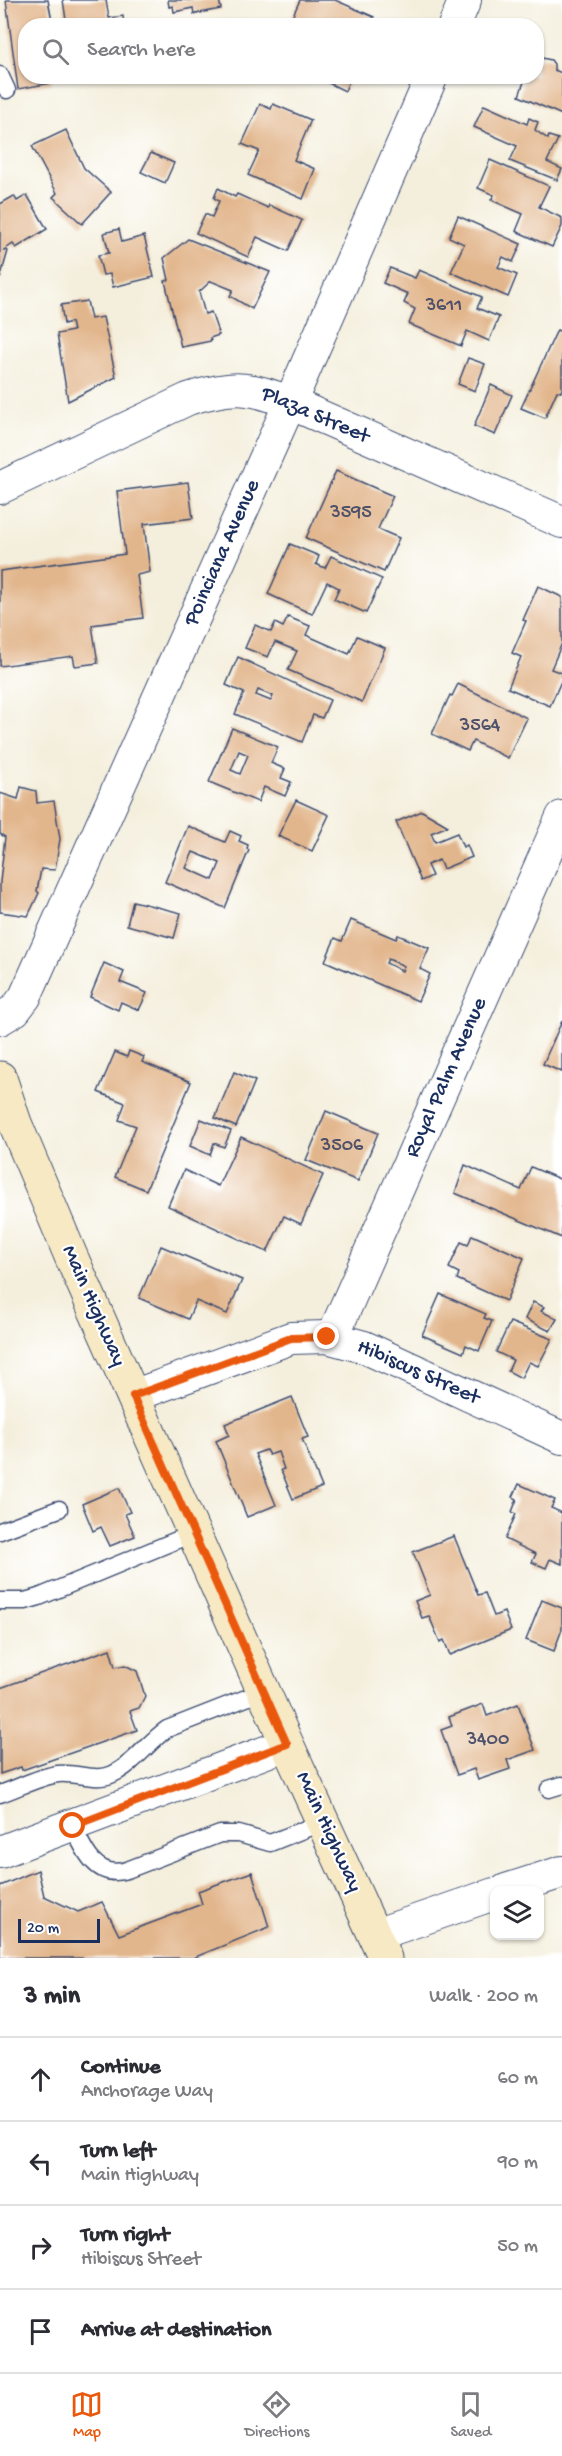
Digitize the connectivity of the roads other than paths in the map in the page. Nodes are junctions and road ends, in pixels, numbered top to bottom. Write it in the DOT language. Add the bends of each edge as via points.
graph roads {
  1 [pos="465,0"];
  2 [pos="457,18"];
  3 [pos="429,84"];
  4 [pos="290,403"];
  5 [pos="0,488"];
  6 [pos="562,522"];
  7 [pos="562,817"];
  8 [pos="0,1019"];
  9 [pos="0,1078"];
  10 [pos="7,1125"];
  11 [pos="332,1338"];
  12 [pos="133,1396"];
  13 [pos="562,1438"];
  14 [pos="59,1509"];
  15 [pos="0,1531"];
  16 [pos="194,1533"];
  17 [pos="0,1601"];
  18 [pos="264,1690"];
  19 [pos="287,1744"];
  20 [pos="0,1794"];
  21 [pos="323,1822"];
  22 [pos="73,1826"];
  23 [pos="0,1852"];
  24 [pos="562,1872"];
  25 [pos="518,1886"];
  26 [pos="490,1896"];
  27 [pos="380,1946"];
  1 -- 2 [label="street"];
  3 -- 4 [label="street, Poinciana Avenue"];
  4 -- 5 [label="street, Plaza Street" via="250,389 203,394"];
  4 -- 6 [label="street, Plaza Street"];
  4 -- 8 [label="street, Poinciana Avenue" via="25,997 15,1010"];
  7 -- 11 [label="street, Royal Palm Avenue"];
  9 -- 10 [label="main road, Main Highway"];
  10 -- 12 [label="main road, Main Highway" via="57,1225"];
  11 -- 12 [label="street, Hibiscus Street" via="291,1338"];
  11 -- 13 [label="street, Hibiscus Street" via="364,1347"];
  12 -- 16 [label="main road, Main Highway"];
  14 -- 15 [label="lane"];
  16 -- 17 [label="lane" via="39,1597"];
  16 -- 18 [label="main road, Main Highway"];
  18 -- 19 [label="main road, Main Highway"];
  18 -- 20 [label="lane" via="167,1729 123,1768 103,1778 54,1775"];
  19 -- 21 [label="main road, Main Highway"];
  19 -- 22 [label="street"];
  21 -- 22 [label="lane" via="270,1843 239,1834 220,1834 113,1872 99,1868 86,1855"];
  21 -- 27 [label="main road, Main Highway"];
  22 -- 23 [label="street"];
  24 -- 25 [label="street"];
  26 -- 27 [label="street"];
}
